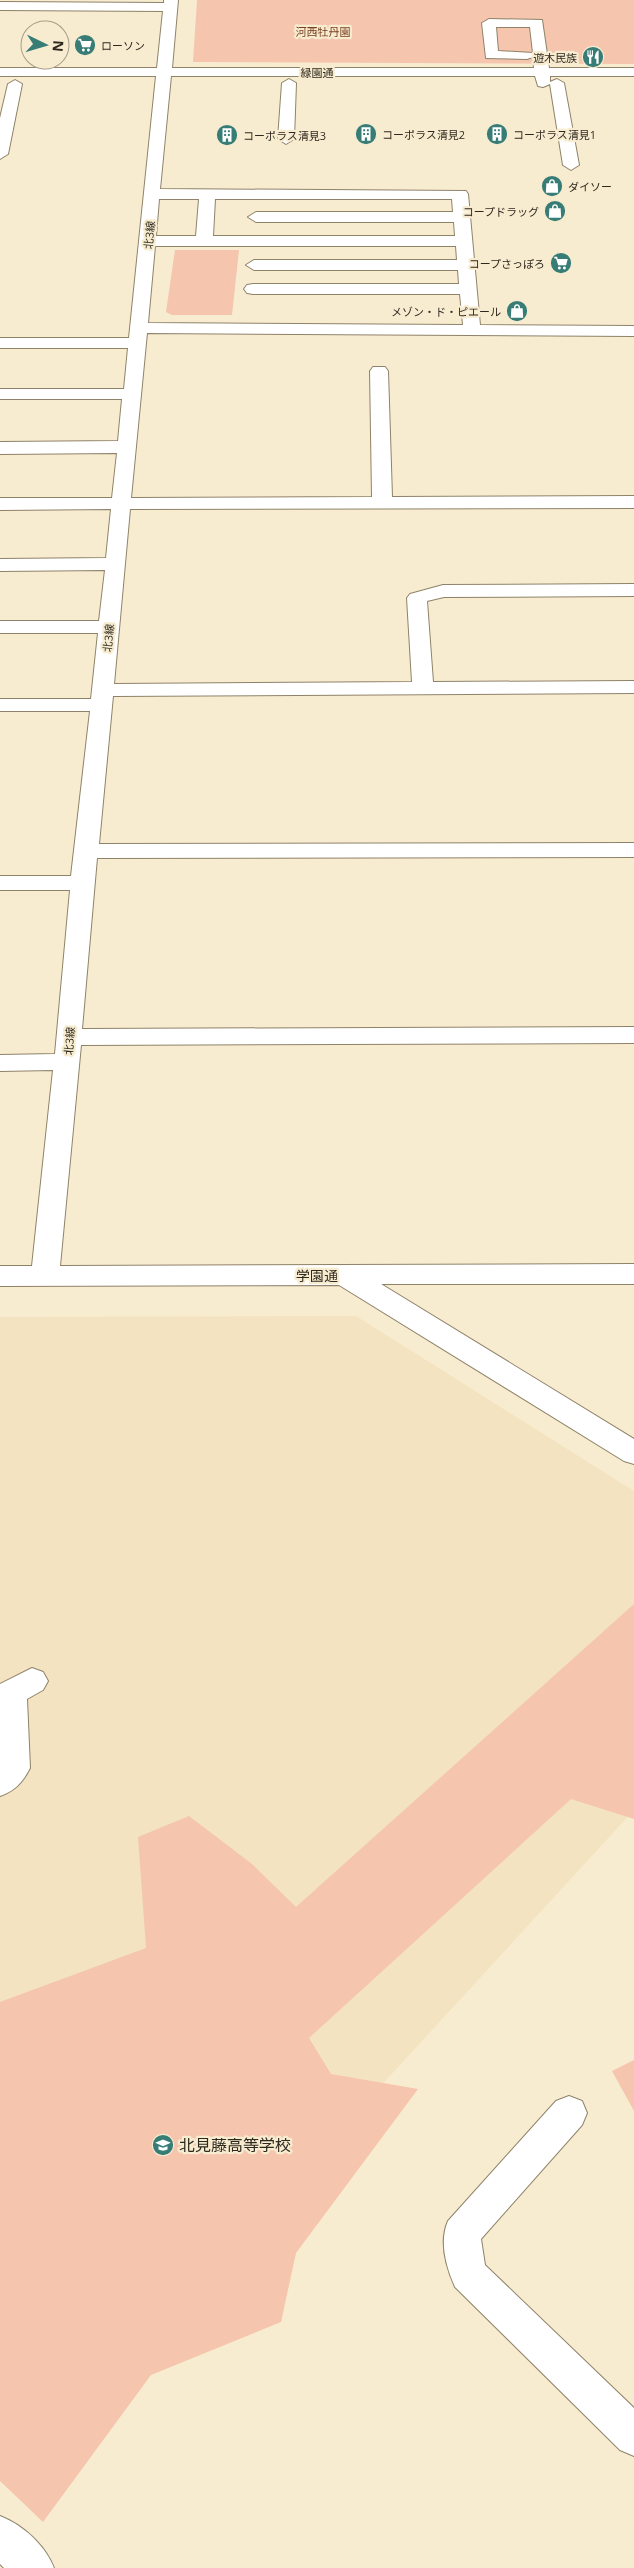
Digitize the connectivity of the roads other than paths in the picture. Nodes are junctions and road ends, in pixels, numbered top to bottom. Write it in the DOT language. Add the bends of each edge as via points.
graph roads {
  1 [pos="171,3"];
  2 [pos="0,6"];
  3 [pos="540,55"];
  4 [pos="0,72"];
  5 [pos="634,72"];
  6 [pos="163,78"];
  7 [pos="547,80"];
  8 [pos="289,83"];
  9 [pos="634,83"];
  10 [pos="7,84"];
  11 [pos="286,139"];
  12 [pos="0,154"];
  13 [pos="571,165"];
  14 [pos="153,194"];
  15 [pos="207,194"];
  16 [pos="257,194"];
  17 [pos="256,217"];
  18 [pos="462,217"];
  19 [pos="149,240"];
  20 [pos="204,240"];
  21 [pos="255,240"];
  22 [pos="464,241"];
  23 [pos="254,265"];
  24 [pos="466,265"];
  25 [pos="468,289"];
  26 [pos="471,322"];
  27 [pos="634,330"];
  28 [pos="138,336"];
  29 [pos="0,343"];
  30 [pos="379,372"];
  31 [pos="0,394"];
  32 [pos="132,394"];
  33 [pos="127,447"];
  34 [pos="0,448"];
  35 [pos="382,501"];
  36 [pos="634,502"];
  37 [pos="122,503"];
  38 [pos="0,504"];
  39 [pos="0,564"];
  40 [pos="115,564"];
  41 [pos="634,590"];
  42 [pos="0,627"];
  43 [pos="110,627"];
  44 [pos="634,687"];
  45 [pos="423,688"];
  46 [pos="102,697"];
  47 [pos="0,705"];
  48 [pos="634,850"];
  49 [pos="88,851"];
  50 [pos="0,883"];
  51 [pos="82,883"];
  52 [pos="634,1034"];
  53 [pos="69,1037"];
  54 [pos="66,1062"];
  55 [pos="0,1063"];
  56 [pos="634,1274"];
  57 [pos="45,1275"];
  58 [pos="0,1276"];
  59 [pos="346,1276"];
  60 [pos="634,1454"];
  61 [pos="32,1682"];
  62 [pos="0,1782"];
  63 [pos="569,2113"];
  64 [pos="634,2436"];
  65 [pos="0,2536"];
  66 [pos="34,2568"];
  1 -- 2 [label="street"];
  1 -- 6 [label="street, 北3線"];
  3 -- 7 [label="street"];
  4 -- 6 [label="street, 緑園通"];
  5 -- 7 [label="street, 緑園通"];
  6 -- 7 [label="street, 緑園通"];
  6 -- 8 [label="street, 緑園通"];
  6 -- 10 [label="street, 緑園通"];
  6 -- 14 [label="street, 北3線"];
  7 -- 8 [label="street, 緑園通"];
  7 -- 9 [label="street, 緑園通"];
  7 -- 13 [label="street"];
  8 -- 11 [label="street"];
  10 -- 12 [label="street"];
  14 -- 15 [label="street"];
  14 -- 19 [label="street, 北3線"];
  15 -- 16 [label="street"];
  15 -- 20 [label="street"];
  16 -- 17 [label="street"];
  16 -- 18 [label="street" via="460,194"];
  17 -- 18 [label="street"];
  17 -- 21 [label="street"];
  18 -- 22 [label="street"];
  19 -- 20 [label="street"];
  19 -- 28 [label="street, 北3線"];
  20 -- 21 [label="street"];
  21 -- 22 [label="street"];
  21 -- 23 [label="street"];
  22 -- 24 [label="street"];
  23 -- 24 [label="street"];
  23 -- 25 [label="street" via="252,297"];
  24 -- 25 [label="street"];
  25 -- 26 [label="street"];
  26 -- 27 [label="street"];
  26 -- 28 [label="street"];
  28 -- 29 [label="street"];
  28 -- 32 [label="street, 北3線"];
  30 -- 35 [label="street"];
  31 -- 32 [label="street"];
  32 -- 33 [label="street, 北3線"];
  33 -- 34 [label="street"];
  33 -- 37 [label="street, 北3線"];
  35 -- 36 [label="street"];
  35 -- 37 [label="street"];
  37 -- 38 [label="street"];
  37 -- 40 [label="street, 北3線"];
  39 -- 40 [label="street"];
  40 -- 43 [label="street, 北3線"];
  41 -- 45 [label="street" via="443,591 417,598"];
  42 -- 43 [label="street"];
  43 -- 46 [label="street, 北3線"];
  44 -- 45 [label="street"];
  45 -- 46 [label="street"];
  46 -- 47 [label="street"];
  46 -- 49 [label="street, 北3線"];
  48 -- 49 [label="street"];
  49 -- 51 [label="street, 北3線"];
  50 -- 51 [label="street"];
  51 -- 53 [label="street, 北3線"];
  52 -- 53 [label="street"];
  53 -- 54 [label="street, 北3線"];
  54 -- 55 [label="street"];
  54 -- 57 [label="street, 北3線"];
  56 -- 59 [label="street, 学園通"];
  57 -- 58 [label="street, 学園通"];
  57 -- 59 [label="street, 学園通"];
  59 -- 60 [label="street"];
  61 -- 62 [label="street" via="11,1693 14,1768"];
  63 -- 64 [label="street" via="461,2234 468,2274"];
  65 -- 66 [label="street"];
}
